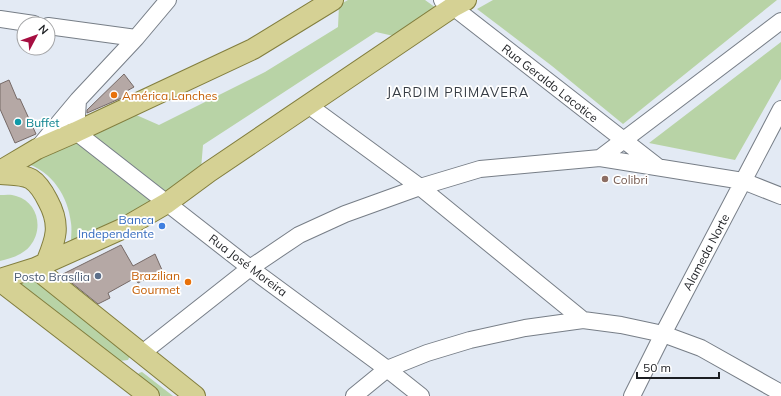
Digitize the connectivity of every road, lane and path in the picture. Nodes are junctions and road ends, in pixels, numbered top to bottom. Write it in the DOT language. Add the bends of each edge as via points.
graph roads {
  1 [pos="168,0"];
  2 [pos="333,0"];
  3 [pos="453,2"];
  4 [pos="0,19"];
  5 [pos="16,21"];
  6 [pos="781,21"];
  7 [pos="56,27"];
  8 [pos="136,38"];
  9 [pos="78,100"];
  10 [pos="308,104"];
  11 [pos="781,109"];
  12 [pos="76,132"];
  13 [pos="623,140"];
  14 [pos="38,149"];
  15 [pos="600,158"];
  16 [pos="658,167"];
  17 [pos="0,171"];
  18 [pos="0,174"];
  19 [pos="743,180"];
  20 [pos="420,187"];
  21 [pos="781,196"];
  22 [pos="167,203"];
  23 [pos="40,266"];
  24 [pos="250,268"];
  25 [pos="0,280"];
  26 [pos="583,320"];
  27 [pos="663,334"];
  28 [pos="141,354"];
  29 [pos="387,369"];
  30 [pos="124,376"];
  31 [pos="781,393"];
  32 [pos="149,396"];
  33 [pos="195,396"];
  34 [pos="354,396"];
  35 [pos="421,396"];
  36 [pos="632,396"];
  1 -- 8 [label="street"];
  2 -- 12 [label="main road" via="253,50"];
  3 -- 10 [label="main road"];
  3 -- 13 [label="street, Rua Geraldo Lacotice"];
  4 -- 5 [label="street"];
  6 -- 13 [label="street"];
  7 -- 8 [label="street"];
  8 -- 9 [label="street"];
  9 -- 12 [label="street"];
  9 -- 14 [label="street"];
  10 -- 20 [label="street"];
  10 -- 22 [label="main road"];
  11 -- 19 [label="street, Alameda Norte"];
  12 -- 14 [label="main road"];
  12 -- 22 [label="street, Rua José Moreira"];
  13 -- 15 [label="street"];
  13 -- 16 [label="street, Rua Geraldo Lacotice"];
  14 -- 17 [label="main road"];
  15 -- 16 [label="street"];
  15 -- 20 [label="street" via="480,168"];
  16 -- 19 [label="street"];
  18 -- 23 [label="main road" via="30,179 45,194 54,214 57,223 56,233"];
  19 -- 21 [label="street"];
  19 -- 27 [label="street, Alameda Norte"];
  20 -- 24 [label="street" via="299,234"];
  20 -- 26 [label="street"];
  22 -- 23 [label="main road" via="124,228"];
  22 -- 24 [label="street, Rua José Moreira"];
  23 -- 25 [label="main road"];
  23 -- 28 [label="main road"];
  24 -- 28 [label="street"];
  24 -- 29 [label="street, Rua José Moreira"];
  25 -- 30 [label="main road"];
  26 -- 27 [label="street"];
  26 -- 29 [label="street" via="525,328 470,340"];
  27 -- 31 [label="street" via="701,348"];
  27 -- 36 [label="street, Alameda Norte"];
  28 -- 30 [label="main road"];
  28 -- 33 [label="main road"];
  29 -- 34 [label="street"];
  29 -- 35 [label="street, Rua José Moreira"];
  30 -- 32 [label="main road"];
}
